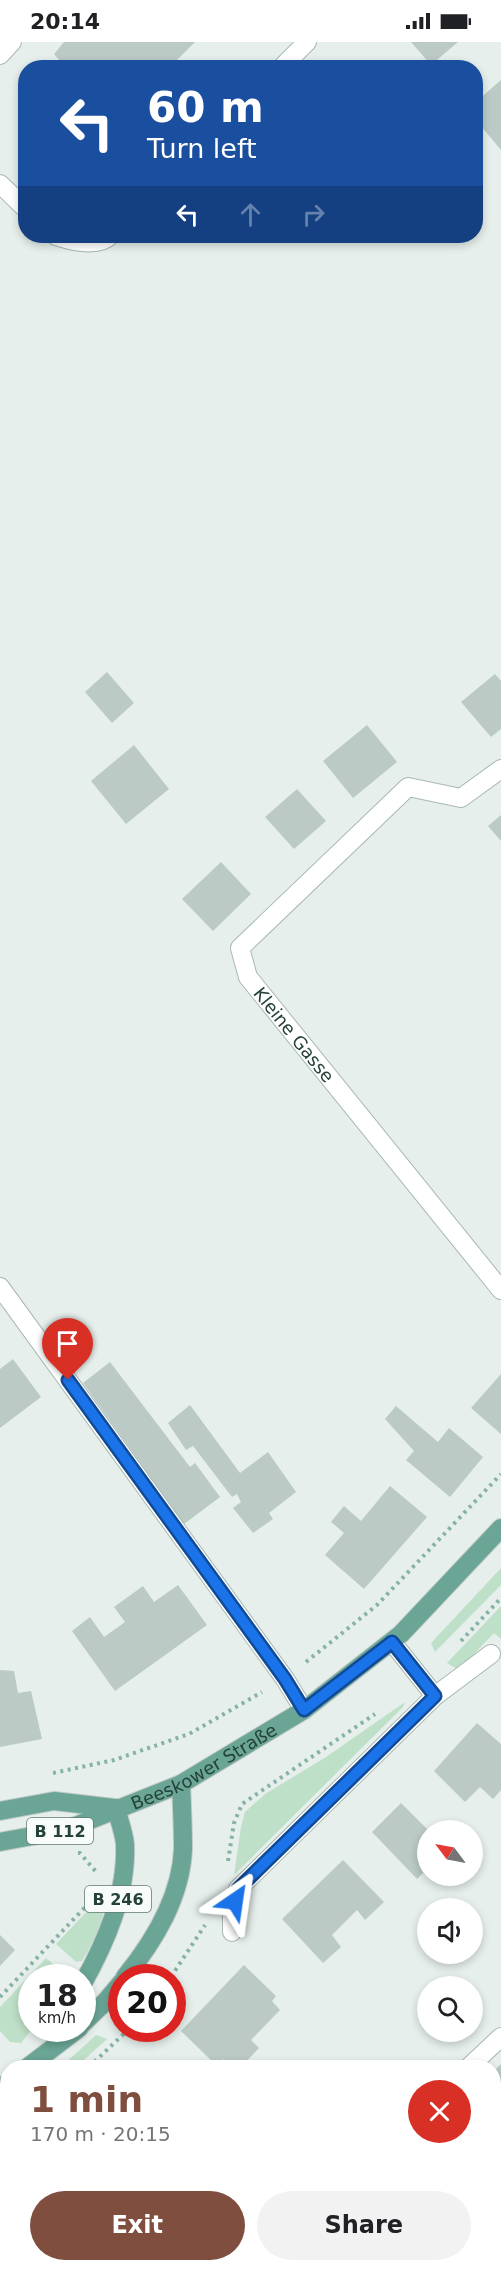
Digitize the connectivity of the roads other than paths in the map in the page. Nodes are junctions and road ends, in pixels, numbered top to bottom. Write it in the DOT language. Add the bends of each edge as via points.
graph roads {
  1 [pos="12,42"];
  2 [pos="307,42"];
  3 [pos="0,55"];
  4 [pos="289,60"];
  5 [pos="0,184"];
  6 [pos="18,201"];
  7 [pos="501,769"];
  8 [pos="0,1287"];
  9 [pos="501,1290"];
  10 [pos="501,1528"];
  11 [pos="392,1642"];
  12 [pos="491,1654"];
  13 [pos="435,1696"];
  14 [pos="304,1710"];
  15 [pos="181,1784"];
  16 [pos="116,1808"];
  17 [pos="0,1811"];
  18 [pos="0,1842"];
  19 [pos="232,1932"];
  20 [pos="92,1964"];
  21 [pos="134,1964"];
  22 [pos="108,1998"];
  23 [pos="96,2011"];
  24 [pos="501,2037"];
  25 [pos="46,2042"];
  26 [pos="61,2042"];
  27 [pos="33,2060"];
  28 [pos="37,2060"];
  29 [pos="476,2060"];
  1 -- 3 [label="street"];
  2 -- 4 [label="street"];
  5 -- 6 [label="street"];
  7 -- 9 [label="street, Kleine Gasse" via="461,798 408,787 240,948 248,977"];
  8 -- 14 [label="street"];
  10 -- 11 [label="main road, Beeskower Straße / B 112"];
  11 -- 13 [label="street"];
  11 -- 14 [label="main road, Beeskower Straße / B 112"];
  12 -- 13 [label="street"];
  13 -- 19 [label="street" via="238,1889"];
  14 -- 15 [label="main road, Beeskower Straße / B 112"];
  15 -- 16 [label="main road, Beeskower Straße / B 112"];
  15 -- 21 [label="main road, B 246" via="183,1850 178,1881 168,1913"];
  16 -- 17 [label="main road, B 112" via="54,1801"];
  16 -- 18 [label="main road, B 112" via="65,1830"];
  16 -- 20 [label="main road, B 246" via="125,1843 122,1879 112,1922"];
  22 -- 23 [label="main road"];
  24 -- 29 [label="street"];
  25 -- 27 [label="main road"];
  26 -- 28 [label="main road"];
}
